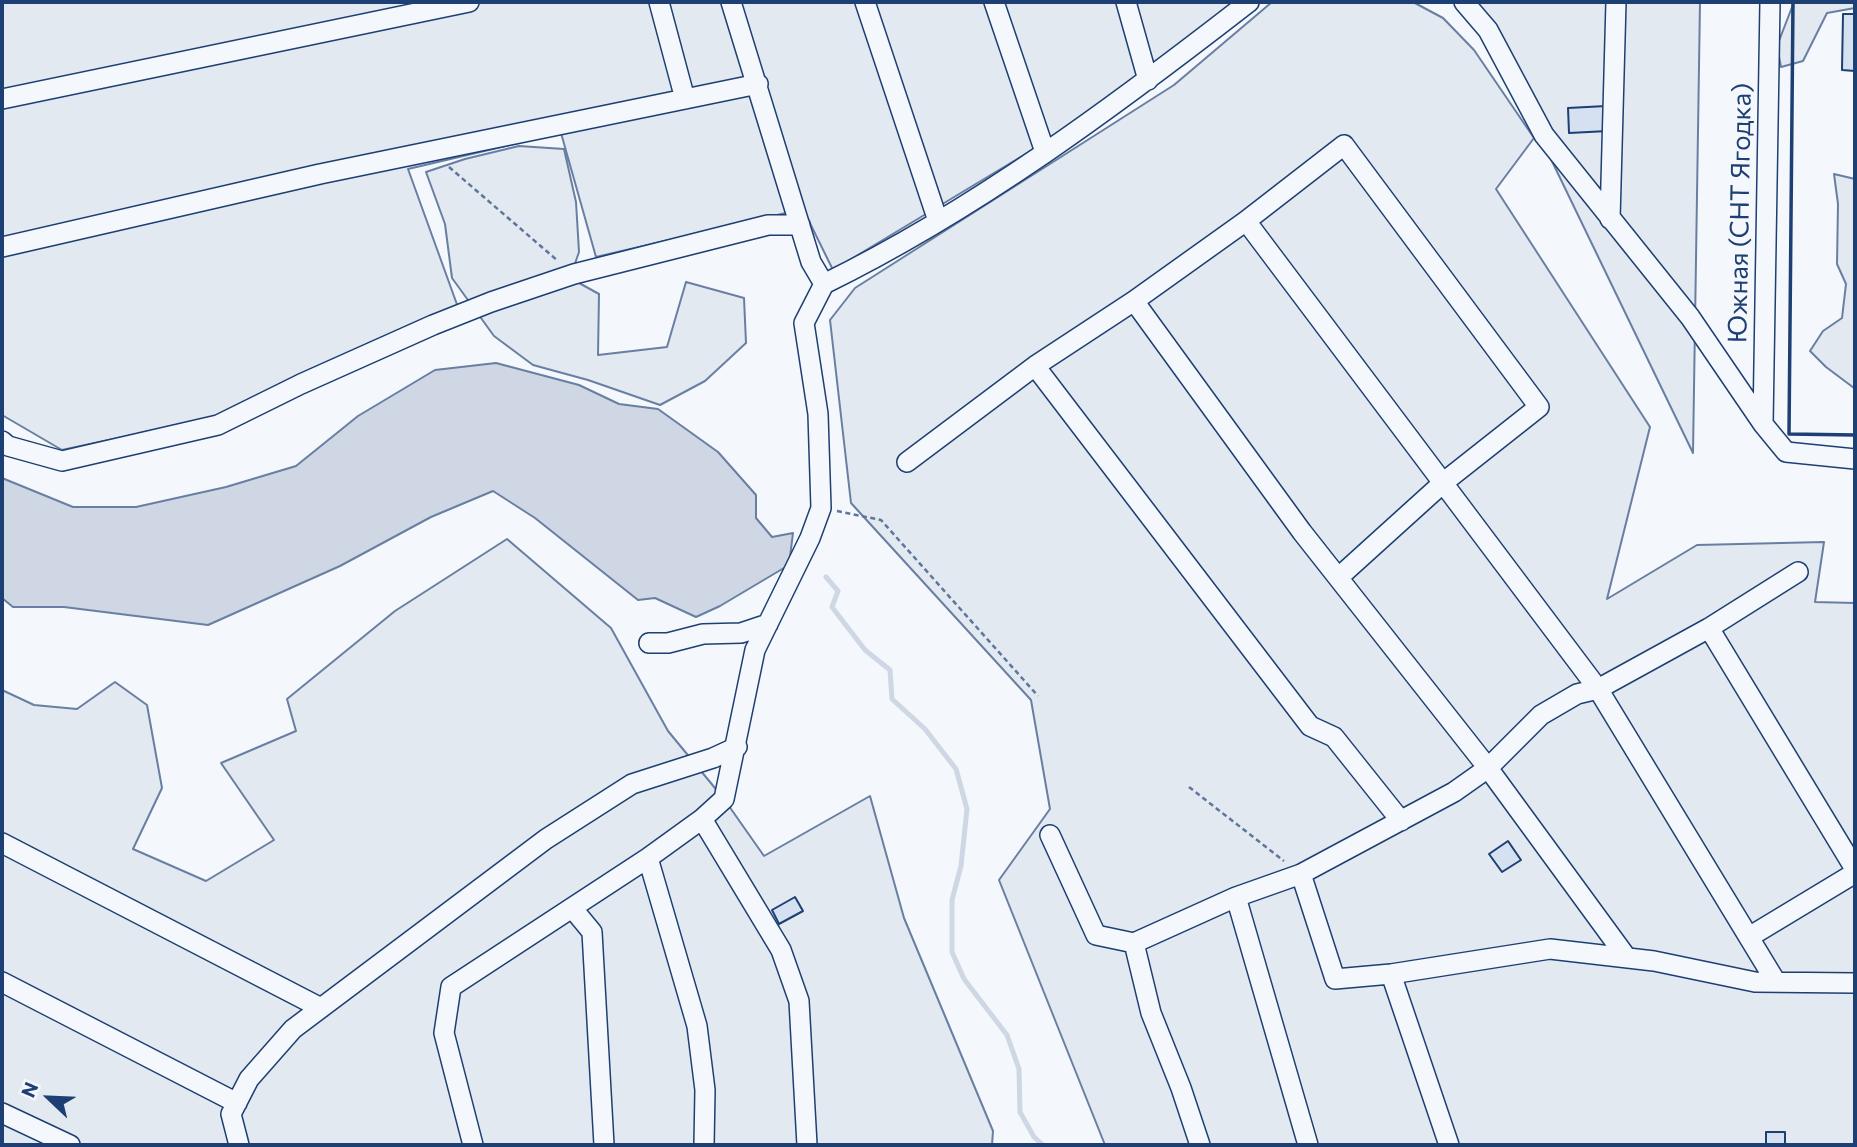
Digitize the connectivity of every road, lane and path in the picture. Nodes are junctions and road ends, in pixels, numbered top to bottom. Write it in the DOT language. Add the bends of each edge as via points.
graph roads {
  1 [pos="470,2"];
  2 [pos="660,2"];
  3 [pos="731,2"];
  4 [pos="865,2"];
  5 [pos="994,2"];
  6 [pos="1126,2"];
  7 [pos="1249,2"];
  8 [pos="1616,2"];
  9 [pos="1770,2"];
  10 [pos="1470,5"];
  11 [pos="1148,80"];
  12 [pos="758,84"];
  13 [pos="2,99"];
  14 [pos="685,99"];
  15 [pos="431,151"];
  16 [pos="1045,152"];
  17 [pos="1610,219"];
  18 [pos="938,221"];
  19 [pos="1246,221"];
  20 [pos="800,225"];
  21 [pos="2,247"];
  22 [pos="574,274"];
  23 [pos="824,284"];
  24 [pos="1134,301"];
  25 [pos="1035,366"];
  26 [pos="1763,424"];
  27 [pos="2,441"];
  28 [pos="1855,459"];
  29 [pos="907,462"];
  30 [pos="1444,482"];
  31 [pos="821,508"];
  32 [pos="1798,572"];
  33 [pos="1339,578"];
  34 [pos="768,624"];
  35 [pos="1709,628"];
  36 [pos="649,643"];
  37 [pos="1598,689"];
  38 [pos="1038,696"];
  39 [pos="737,747"];
  40 [pos="1488,768"];
  41 [pos="1189,787"];
  42 [pos="702,819"];
  43 [pos="1401,821"];
  44 [pos="1050,835"];
  45 [pos="2,844"];
  46 [pos="648,858"];
  47 [pos="1855,871"];
  48 [pos="1301,874"];
  49 [pos="1236,898"];
  50 [pos="573,909"];
  51 [pos="1749,937"];
  52 [pos="1134,943"];
  53 [pos="1627,958"];
  54 [pos="1391,974"];
  55 [pos="2,982"];
  56 [pos="1776,982"];
  57 [pos="1855,983"];
  58 [pos="321,1008"];
  59 [pos="237,1103"];
  60 [pos="2,1113"];
  61 [pos="70,1145"];
  62 [pos="239,1145"];
  63 [pos="474,1145"];
  64 [pos="604,1145"];
  65 [pos="704,1145"];
  66 [pos="807,1145"];
  67 [pos="1199,1145"];
  68 [pos="1308,1145"];
  69 [pos="1449,1145"];
  1 -- 13 [label="street"];
  2 -- 14 [label="street"];
  3 -- 12 [label="street"];
  4 -- 18 [label="street"];
  5 -- 16 [label="street"];
  6 -- 11 [label="street"];
  7 -- 11 [label="street"];
  8 -- 17 [label="street"];
  9 -- 26 [label="street, Южная (СНТ Ягодка)"];
  10 -- 17 [label="street" via="1544,135"];
  11 -- 16 [label="street"];
  12 -- 14 [label="street"];
  12 -- 20 [label="street"];
  14 -- 15 [label="street"];
  15 -- 21 [label="street"];
  15 -- 22 [label="path"];
  16 -- 18 [label="street"];
  17 -- 26 [label="street" via="1690,317"];
  18 -- 23 [label="street"];
  19 -- 24 [label="street"];
  19 -- 30 [label="street"];
  19 -- 30 [label="street" via="1344,145 1539,407"];
  20 -- 22 [label="street" via="768,225"];
  20 -- 23 [label="street" via="811,262"];
  22 -- 27 [label="street" via="433,325 218,425 62,461"];
  23 -- 31 [label="street" via="804,323 818,414"];
  24 -- 25 [label="street"];
  24 -- 33 [label="street"];
  25 -- 29 [label="street"];
  25 -- 43 [label="street" via="1310,726 1334,737"];
  26 -- 28 [label="street" via="1786,452"];
  30 -- 33 [label="street"];
  30 -- 37 [label="street"];
  31 -- 34 [label="street"];
  31 -- 38 [label="path" via="881,520"];
  32 -- 35 [label="street"];
  33 -- 40 [label="street"];
  34 -- 36 [label="street" via="741,633"];
  34 -- 39 [label="street" via="755,650"];
  35 -- 37 [label="street"];
  35 -- 47 [label="street"];
  37 -- 40 [label="street" via="1577,694 1541,715"];
  37 -- 51 [label="street"];
  39 -- 42 [label="street" via="724,799"];
  39 -- 58 [label="street" via="632,784 546,839"];
  40 -- 43 [label="street"];
  40 -- 53 [label="street"];
  41 -- 48 [label="path"];
  42 -- 46 [label="street"];
  42 -- 66 [label="street" via="781,950 799,1001"];
  43 -- 48 [label="street"];
  44 -- 52 [label="street" via="1096,936"];
  45 -- 58 [label="street"];
  46 -- 50 [label="street"];
  46 -- 65 [label="street" via="697,1026 705,1090"];
  47 -- 51 [label="street"];
  48 -- 49 [label="street"];
  48 -- 54 [label="street" via="1335,979"];
  49 -- 52 [label="street"];
  49 -- 68 [label="street"];
  50 -- 63 [label="street" via="451,987 444,1033"];
  50 -- 64 [label="street" via="592,932"];
  51 -- 56 [label="street"];
  52 -- 67 [label="street" via="1152,1013"];
  53 -- 54 [label="street" via="1550,949"];
  53 -- 56 [label="street"];
  54 -- 69 [label="street"];
  55 -- 59 [label="street"];
  56 -- 57 [label="street"];
  58 -- 59 [label="street" via="293,1028 249,1079"];
  59 -- 62 [label="street" via="232,1114"];
  60 -- 61 [label="street"];
}
